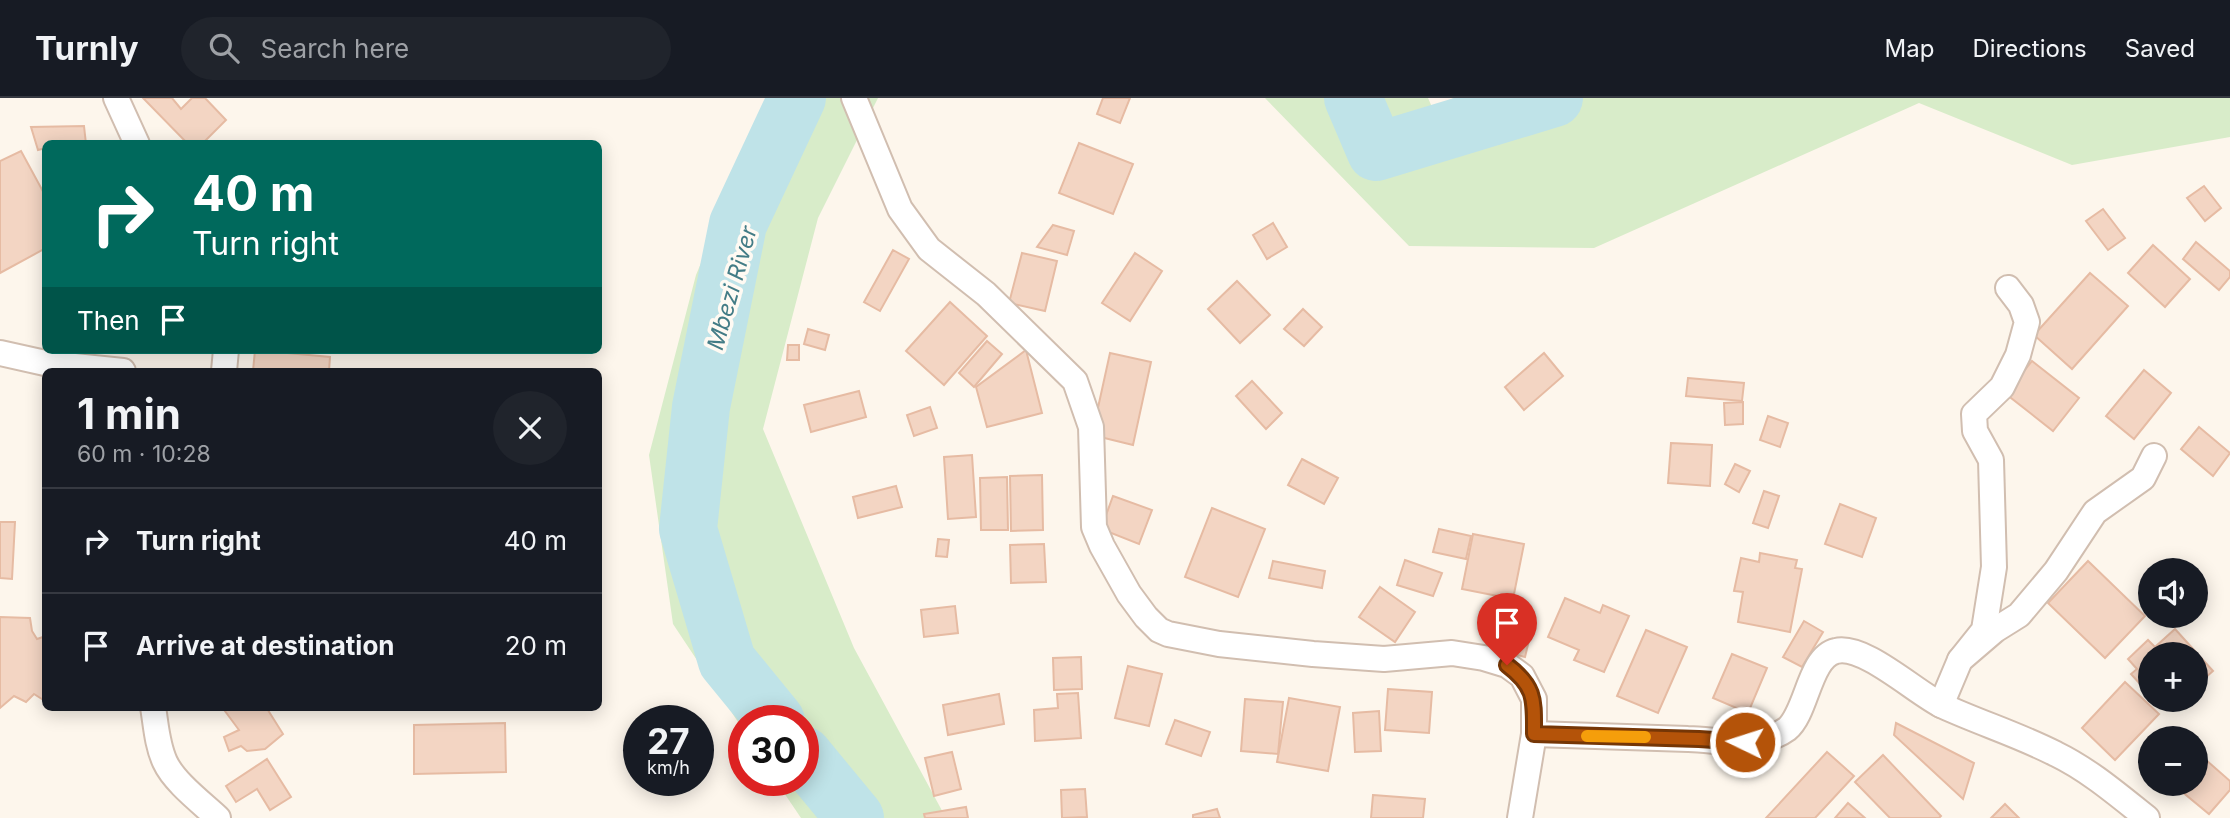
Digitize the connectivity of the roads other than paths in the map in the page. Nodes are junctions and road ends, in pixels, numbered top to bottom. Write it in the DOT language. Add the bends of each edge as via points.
graph roads {
  1 [pos="116,98"];
  2 [pos="854,98"];
  3 [pos="135,140"];
  4 [pos="2008,288"];
  5 [pos="0,353"];
  6 [pos="94,368"];
  7 [pos="2154,456"];
  8 [pos="1960,660"];
  9 [pos="1941,705"];
  10 [pos="154,711"];
  11 [pos="1534,734"];
  12 [pos="218,818"];
  13 [pos="1520,818"];
  14 [pos="2147,818"];
  1 -- 3 [label="street"];
  2 -- 11 [label="street" via="900,209 929,249 986,294 1075,382 1091,427 1094,527 1129,594 1159,630 1219,644 1313,654 1384,659 1452,653 1484,657 1522,676 1534,699"];
  4 -- 8 [label="street" via="2021,305 2026,322 2018,355 2002,387 1974,414 1975,431 1991,460 1994,567 1984,630"];
  5 -- 6 [label="street"];
  7 -- 8 [label="street" via="2143,478 2095,512 2056,571 2019,615"];
  8 -- 9 [label="street"];
  9 -- 11 [label="street" via="1871,660 1850,650 1833,651 1812,678 1797,718 1775,737 1745,742"];
  9 -- 14 [label="street" via="2058,755 2099,779"];
  10 -- 12 [label="street" via="165,764"];
  11 -- 13 [label="street"];
}
